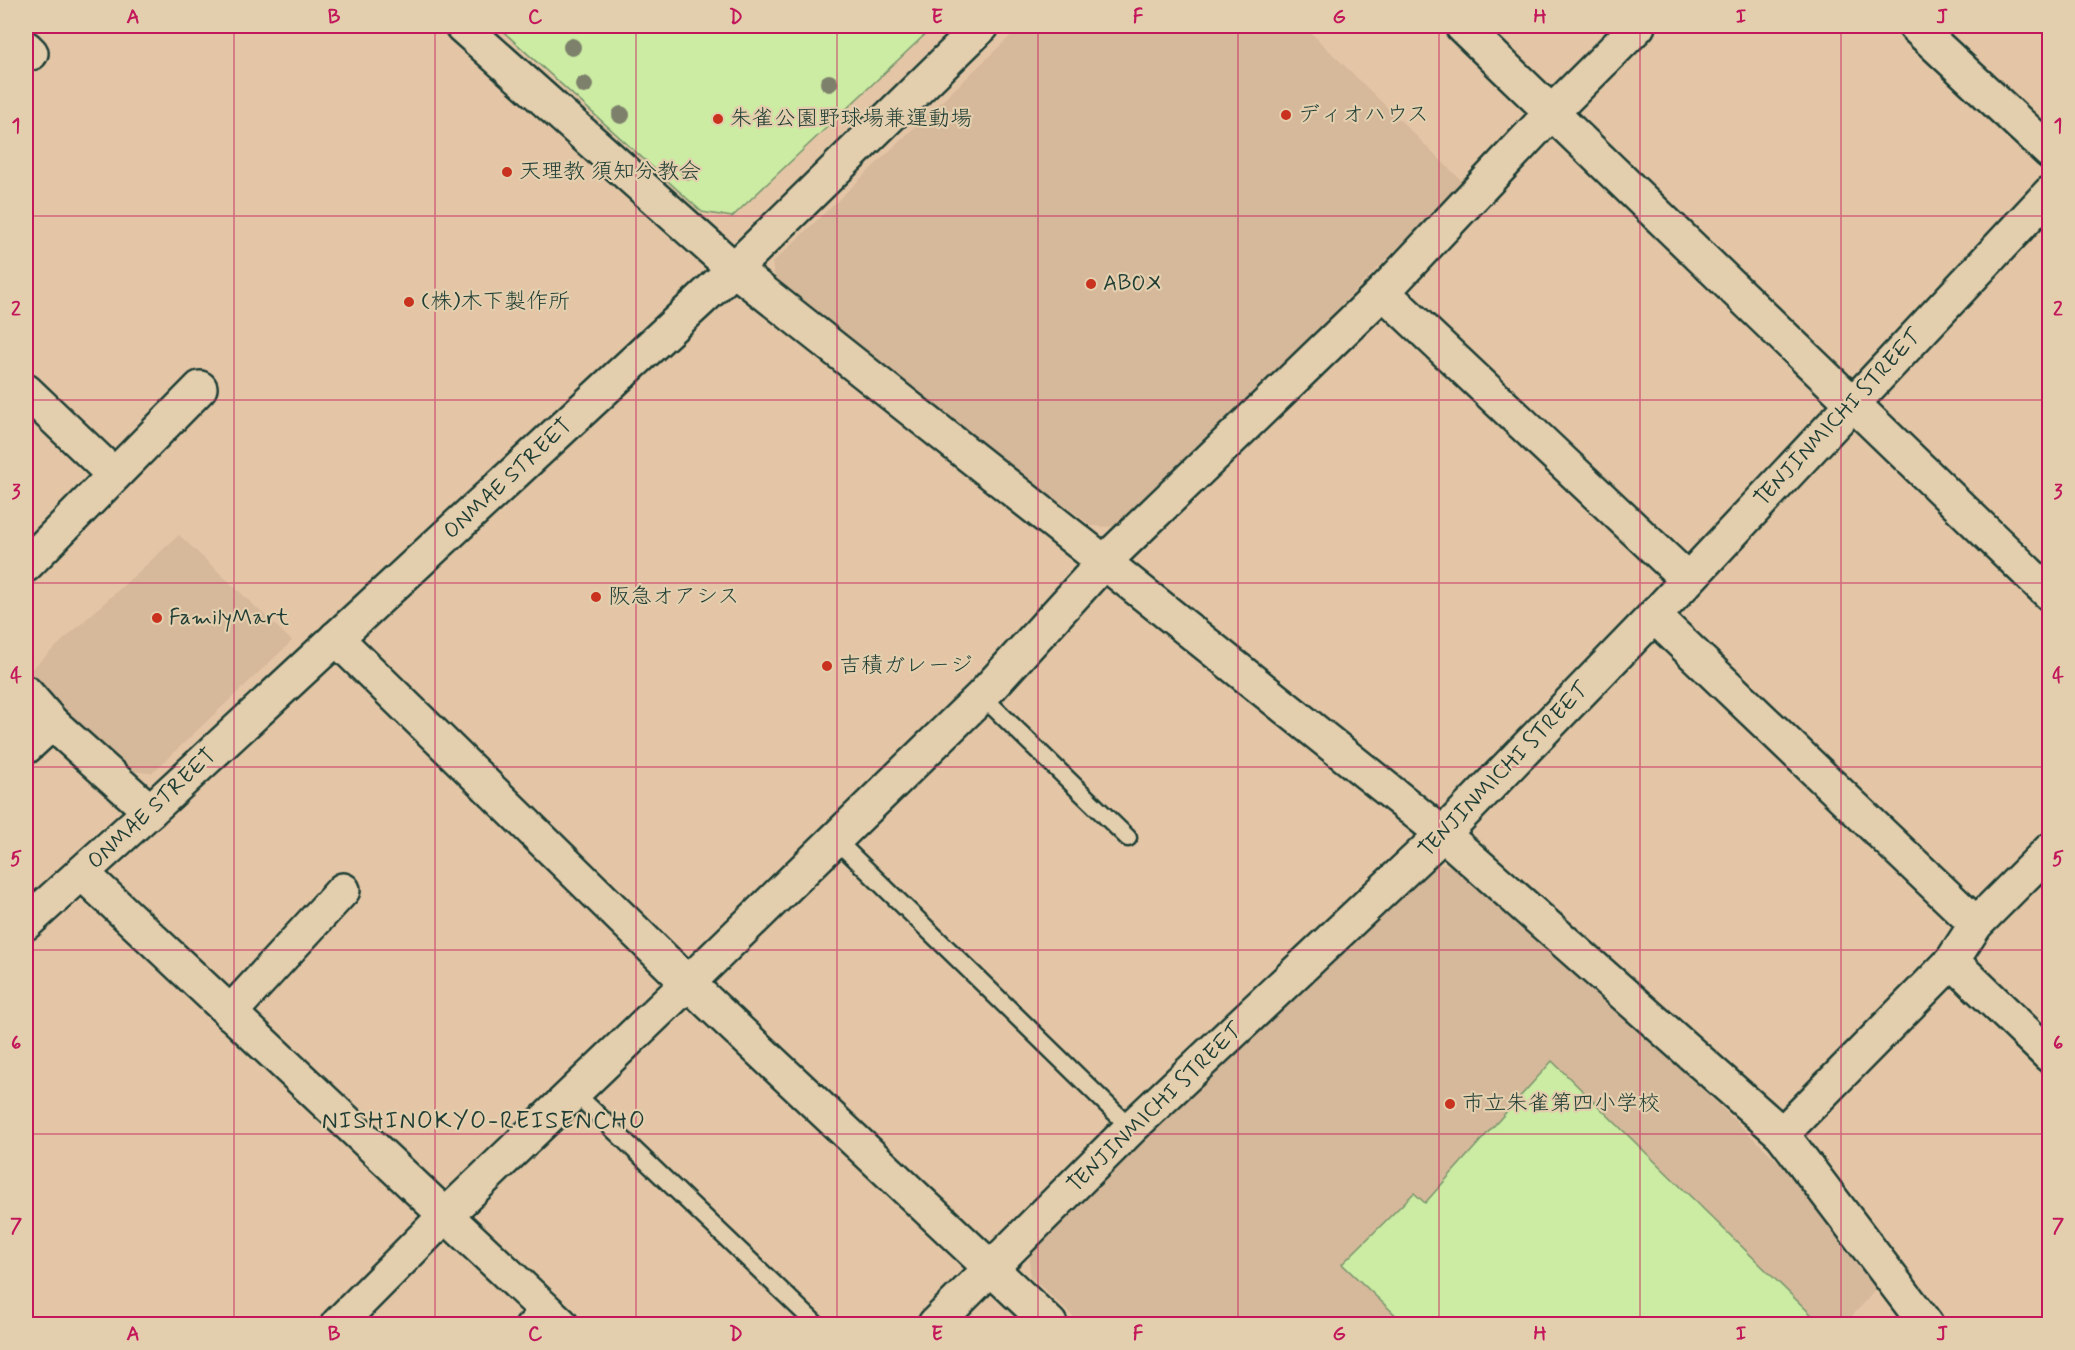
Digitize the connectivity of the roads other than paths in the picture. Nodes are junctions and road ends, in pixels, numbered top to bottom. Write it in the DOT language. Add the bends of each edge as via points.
graph roads {
  1 [pos="462,26"];
  2 [pos="982,26"];
  3 [pos="1462,26"];
  4 [pos="1638,26"];
  5 [pos="1915,26"];
  6 [pos="1552,112"];
  7 [pos="2049,152"];
  8 [pos="2049,193"];
  9 [pos="734,269"];
  10 [pos="1383,292"];
  11 [pos="200,388"];
  12 [pos="26,392"];
  13 [pos="1852,402"];
  14 [pos="114,475"];
  15 [pos="1104,562"];
  16 [pos="26,565"];
  17 [pos="1687,579"];
  18 [pos="2049,594"];
  19 [pos="1654,616"];
  20 [pos="336,638"];
  21 [pos="26,693"];
  22 [pos="982,696"];
  23 [pos="52,723"];
  24 [pos="26,747"];
  25 [pos="150,811"];
  26 [pos="1443,834"];
  27 [pos="1128,838"];
  28 [pos="836,840"];
  29 [pos="2049,850"];
  30 [pos="82,873"];
  31 [pos="344,890"];
  32 [pos="26,923"];
  33 [pos="1977,924"];
  34 [pos="1952,961"];
  35 [pos="688,983"];
  36 [pos="230,1013"];
  37 [pos="2049,1056"];
  38 [pos="574,1092"];
  39 [pos="1131,1128"];
  40 [pos="1782,1134"];
  41 [pos="445,1216"];
  42 [pos="992,1269"];
  43 [pos="542,1318"];
  44 [pos="338,1324"];
  45 [pos="816,1324"];
  46 [pos="935,1324"];
  47 [pos="1050,1324"];
  48 [pos="1926,1324"];
  1 -- 9 [label="street"];
  2 -- 9 [label="street, ONMAE STREET"];
  3 -- 6 [label="street"];
  4 -- 6 [label="street"];
  5 -- 7 [label="street"];
  6 -- 10 [label="street"];
  6 -- 13 [label="street"];
  8 -- 13 [label="street, TENJINMICHI STREET"];
  9 -- 15 [label="street"];
  9 -- 20 [label="street, ONMAE STREET"];
  10 -- 15 [label="street"];
  10 -- 17 [label="street"];
  11 -- 14 [label="street"];
  12 -- 14 [label="street"];
  13 -- 17 [label="street, TENJINMICHI STREET"];
  13 -- 18 [label="street"];
  14 -- 16 [label="street"];
  15 -- 22 [label="street"];
  15 -- 26 [label="street"];
  17 -- 19 [label="street, TENJINMICHI STREET"];
  19 -- 26 [label="street, TENJINMICHI STREET"];
  19 -- 33 [label="street"];
  20 -- 25 [label="street, ONMAE STREET"];
  20 -- 35 [label="street"];
  21 -- 23 [label="street"];
  22 -- 27 [label="lane"];
  22 -- 28 [label="street"];
  23 -- 24 [label="street"];
  23 -- 25 [label="street"];
  25 -- 30 [label="street, ONMAE STREET"];
  26 -- 39 [label="street, TENJINMICHI STREET"];
  26 -- 40 [label="street"];
  28 -- 35 [label="street"];
  28 -- 39 [label="lane"];
  29 -- 33 [label="street"];
  30 -- 32 [label="street, ONMAE STREET"];
  30 -- 36 [label="street"];
  31 -- 36 [label="street"];
  33 -- 34 [label="street"];
  34 -- 37 [label="street"];
  34 -- 40 [label="street"];
  35 -- 38 [label="street"];
  35 -- 42 [label="street"];
  36 -- 41 [label="street"];
  38 -- 41 [label="street"];
  38 -- 45 [label="lane"];
  39 -- 42 [label="street, TENJINMICHI STREET"];
  40 -- 48 [label="street"];
  41 -- 43 [label="street"];
  41 -- 44 [label="street"];
  42 -- 46 [label="street, TENJINMICHI STREET"];
  42 -- 47 [label="street"];
}
